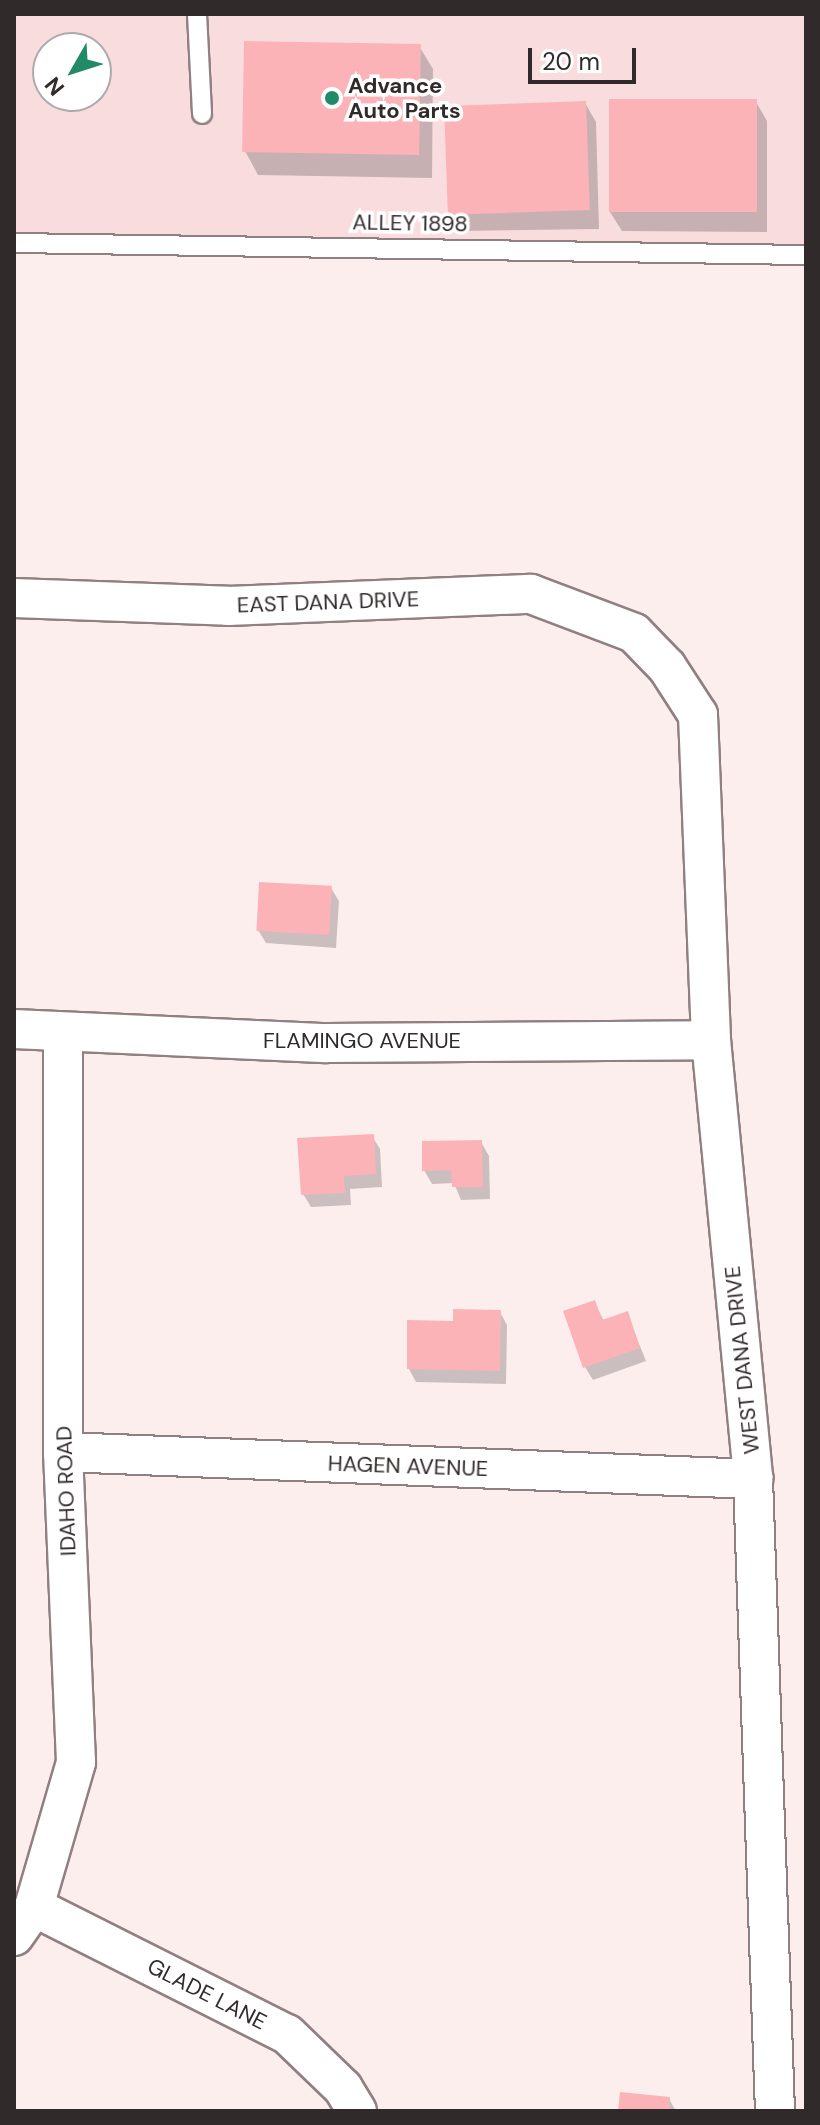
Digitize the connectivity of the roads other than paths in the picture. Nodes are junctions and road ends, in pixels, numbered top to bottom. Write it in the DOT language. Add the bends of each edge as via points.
graph roads {
  1 [pos="197,14"];
  2 [pos="202,114"];
  3 [pos="14,243"];
  4 [pos="806,255"];
  5 [pos="14,598"];
  6 [pos="634,633"];
  7 [pos="14,1029"];
  8 [pos="63,1033"];
  9 [pos="711,1040"];
  10 [pos="63,1452"];
  11 [pos="753,1479"];
  12 [pos="24,1921"];
  13 [pos="357,2111"];
  14 [pos="775,2111"];
  1 -- 2 [label="lane"];
  3 -- 4 [label="lane, ALLEY 1898"];
  5 -- 6 [label="street, EAST DANA DRIVE" via="228,606 531,594"];
  6 -- 9 [label="street, WEST DANA DRIVE" via="667,667 698,715"];
  7 -- 8 [label="street, FLAMINGO AVENUE"];
  8 -- 9 [label="street, FLAMINGO AVENUE" via="327,1043"];
  8 -- 10 [label="street, IDAHO ROAD"];
  9 -- 11 [label="street, WEST DANA DRIVE"];
  10 -- 11 [label="street, HAGEN AVENUE"];
  10 -- 12 [label="street, IDAHO ROAD" via="76,1762"];
  11 -- 14 [label="street, WEST DANA DRIVE"];
  12 -- 13 [label="street, GLADE LANE" via="287,2034 343,2088"];
}
